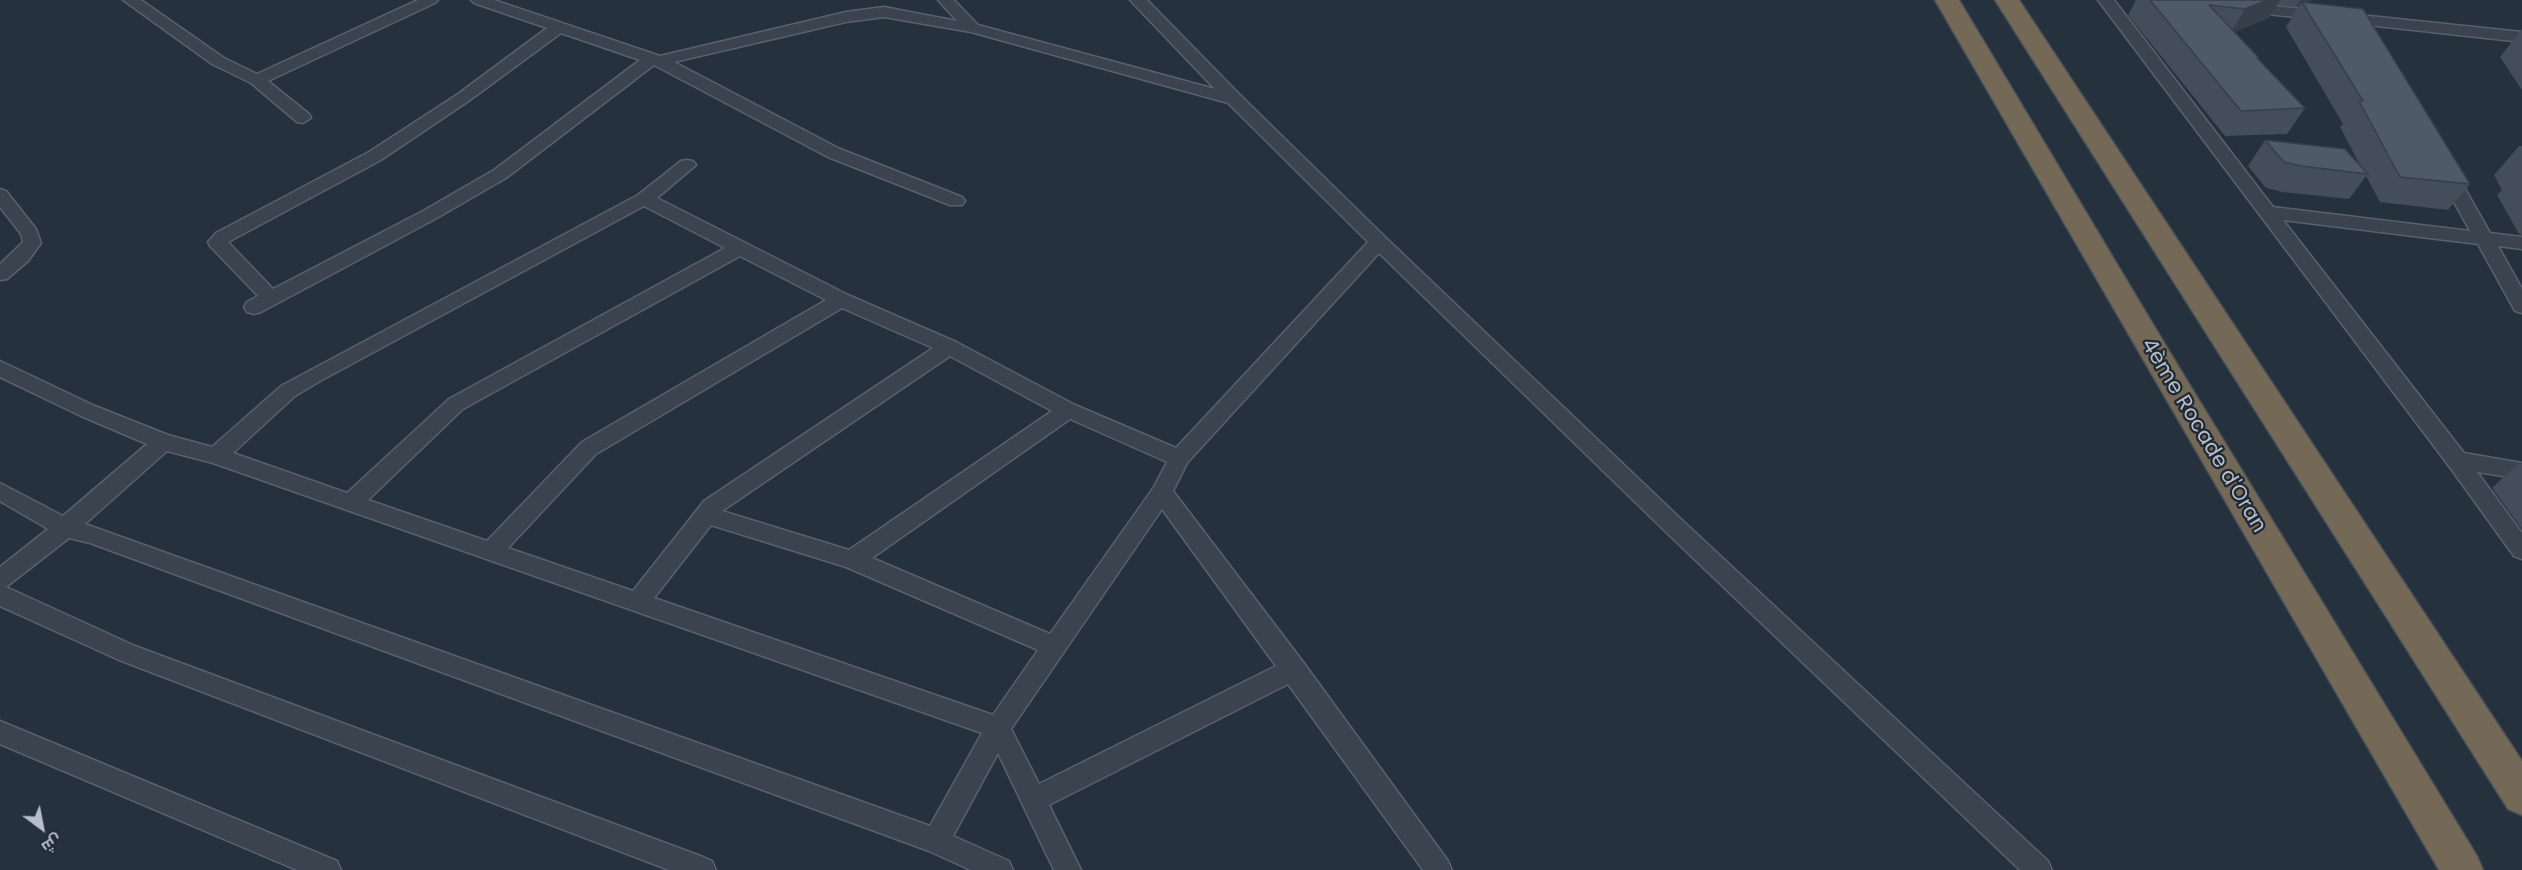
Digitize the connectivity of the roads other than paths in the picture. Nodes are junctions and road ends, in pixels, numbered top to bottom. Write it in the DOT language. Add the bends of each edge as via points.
graph roads {
  1 [pos="131,0"];
  2 [pos="430,0"];
  3 [pos="479,0"];
  4 [pos="946,0"];
  5 [pos="1138,0"];
  6 [pos="2007,0"];
  7 [pos="2106,0"];
  8 [pos="2352,0"];
  9 [pos="1948,2"];
  10 [pos="2235,7"];
  11 [pos="2363,20"];
  12 [pos="559,27"];
  13 [pos="972,28"];
  14 [pos="2522,37"];
  15 [pos="2374,41"];
  16 [pos="655,60"];
  17 [pos="257,80"];
  18 [pos="1234,99"];
  19 [pos="303,118"];
  20 [pos="2437,155"];
  21 [pos="687,165"];
  22 [pos="0,195"];
  23 [pos="644,199"];
  24 [pos="956,201"];
  25 [pos="2269,212"];
  26 [pos="2482,238"];
  27 [pos="1379,242"];
  28 [pos="2522,243"];
  29 [pos="739,248"];
  30 [pos="0,274"];
  31 [pos="271,298"];
  32 [pos="841,300"];
  33 [pos="2522,306"];
  34 [pos="254,307"];
  35 [pos="949,347"];
  36 [pos="0,368"];
  37 [pos="1068,410"];
  38 [pos="163,442"];
  39 [pos="216,456"];
  40 [pos="1179,458"];
  41 [pos="2457,460"];
  42 [pos="2522,471"];
  43 [pos="0,490"];
  44 [pos="1162,492"];
  45 [pos="350,503"];
  46 [pos="708,513"];
  47 [pos="65,528"];
  48 [pos="2522,550"];
  49 [pos="490,552"];
  50 [pos="852,560"];
  51 [pos="0,580"];
  52 [pos="0,595"];
  53 [pos="638,603"];
  54 [pos="1056,647"];
  55 [pos="1294,669"];
  56 [pos="998,728"];
  57 [pos="0,732"];
  58 [pos="2522,796"];
  59 [pos="1034,800"];
  60 [pos="936,841"];
  61 [pos="328,870"];
  62 [pos="703,870"];
  63 [pos="1000,870"];
  64 [pos="1068,870"];
  65 [pos="1439,870"];
  66 [pos="2039,870"];
  67 [pos="2463,870"];
  1 -- 17 [label="street" via="218,61"];
  2 -- 17 [label="street"];
  3 -- 12 [label="street"];
  4 -- 13 [label="street"];
  5 -- 18 [label="street"];
  6 -- 58 [label="highway"];
  7 -- 25 [label="street"];
  8 -- 11 [label="street"];
  9 -- 67 [label="highway, 4ème Rocade d'Oran"];
  10 -- 11 [label="street"];
  11 -- 14 [label="street"];
  11 -- 15 [label="street"];
  12 -- 16 [label="street"];
  12 -- 31 [label="street" via="375,156 222,237 217,242"];
  13 -- 16 [label="street" via="884,12"];
  13 -- 18 [label="street"];
  16 -- 24 [label="street" via="834,153"];
  16 -- 31 [label="street" via="500,174"];
  17 -- 19 [label="street"];
  18 -- 27 [label="street"];
  20 -- 26 [label="street"];
  21 -- 23 [label="street"];
  22 -- 30 [label="street" via="30,233 32,243"];
  23 -- 29 [label="street"];
  23 -- 39 [label="street" via="288,391"];
  25 -- 26 [label="street"];
  25 -- 41 [label="street"];
  26 -- 28 [label="street"];
  26 -- 33 [label="street"];
  27 -- 40 [label="street"];
  27 -- 66 [label="street"];
  29 -- 32 [label="street"];
  29 -- 45 [label="street" via="456,404"];
  31 -- 34 [label="street"];
  32 -- 35 [label="street"];
  32 -- 49 [label="street" via="589,448"];
  35 -- 37 [label="street"];
  35 -- 46 [label="street" via="721,500"];
  36 -- 38 [label="street"];
  37 -- 40 [label="street"];
  37 -- 50 [label="street"];
  38 -- 39 [label="street"];
  38 -- 47 [label="street"];
  39 -- 45 [label="street"];
  40 -- 44 [label="street"];
  41 -- 42 [label="street"];
  41 -- 48 [label="street"];
  43 -- 47 [label="street"];
  44 -- 54 [label="street"];
  44 -- 55 [label="street"];
  45 -- 49 [label="street"];
  46 -- 50 [label="street"];
  46 -- 53 [label="street"];
  47 -- 51 [label="street"];
  47 -- 60 [label="street" via="92,534"];
  49 -- 53 [label="street"];
  50 -- 54 [label="street"];
  52 -- 62 [label="street" via="127,653"];
  53 -- 56 [label="street"];
  54 -- 56 [label="street"];
  55 -- 59 [label="street"];
  55 -- 65 [label="street"];
  56 -- 59 [label="street"];
  56 -- 60 [label="street"];
  57 -- 61 [label="street"];
  59 -- 64 [label="street"];
  60 -- 63 [label="street"];
}
